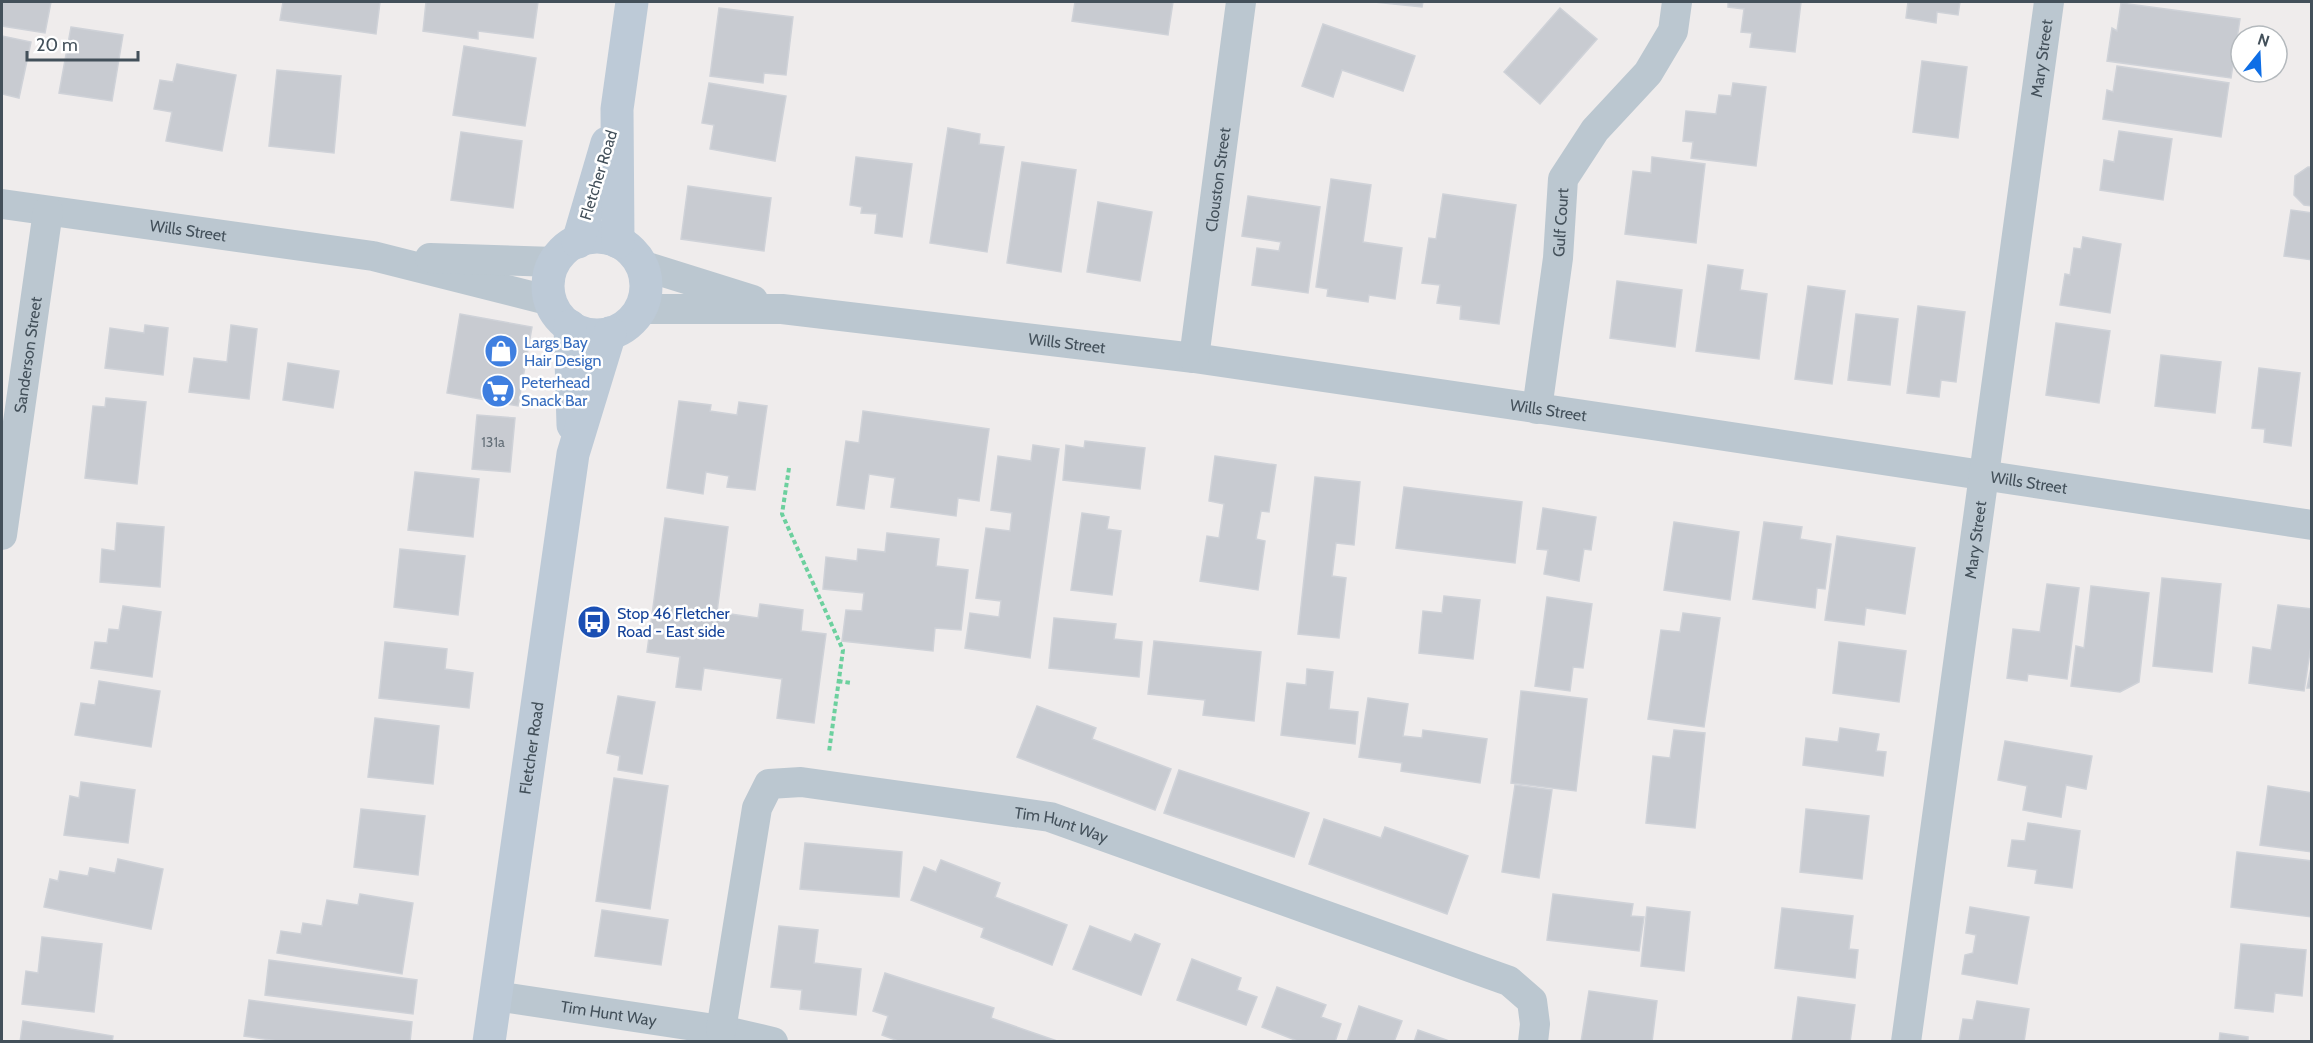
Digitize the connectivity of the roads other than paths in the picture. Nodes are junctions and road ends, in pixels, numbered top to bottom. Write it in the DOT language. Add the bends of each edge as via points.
graph roads {
  1 [pos="632,2"];
  2 [pos="1241,2"];
  3 [pos="1677,2"];
  4 [pos="2049,2"];
  5 [pos="617,109"];
  6 [pos="2,204"];
  7 [pos="48,211"];
  8 [pos="618,242"];
  9 [pos="567,252"];
  10 [pos="373,256"];
  11 [pos="641,265"];
  12 [pos="641,309"];
  13 [pos="782,309"];
  14 [pos="561,314"];
  15 [pos="610,333"];
  16 [pos="1194,358"];
  17 [pos="1538,409"];
  18 [pos="573,454"];
  19 [pos="1983,474"];
  20 [pos="2312,525"];
  21 [pos="2,535"];
  22 [pos="496,996"];
  23 [pos="722,1030"];
  24 [pos="489,1041"];
  25 [pos="773,1041"];
  26 [pos="1533,1041"];
  27 [pos="1905,1041"];
  1 -- 5 [label="street, Fletcher Road"];
  2 -- 16 [label="street, Clouston Street"];
  3 -- 17 [label="street, Gulf Court" via="1673,31 1648,73 1595,130 1563,179 1558,258"];
  4 -- 19 [label="street, Mary Street"];
  5 -- 8 [label="street, Fletcher Road"];
  5 -- 9 [label="street, Fletcher Road"];
  6 -- 7 [label="street, Wills Street"];
  7 -- 10 [label="street, Wills Street"];
  7 -- 21 [label="street, Sanderson Street"];
  8 -- 9 [label="street" via="588,238"];
  8 -- 11 [label="street"];
  9 -- 10 [label="street, Wills Street"];
  9 -- 14 [label="street" via="548,283"];
  10 -- 14 [label="street, Wills Street"];
  11 -- 12 [label="street" via="646,294"];
  11 -- 13 [label="street, Wills Street"];
  12 -- 13 [label="street, Wills Street"];
  12 -- 15 [label="street" via="626,326"];
  13 -- 16 [label="street, Wills Street"];
  14 -- 15 [label="street" via="579,332"];
  14 -- 18 [label="street, Fletcher Road"];
  15 -- 18 [label="street, Fletcher Road"];
  16 -- 17 [label="street, Wills Street"];
  17 -- 19 [label="street, Wills Street"];
  18 -- 22 [label="street, Fletcher Road"];
  19 -- 20 [label="street, Wills Street"];
  19 -- 27 [label="street, Mary Street"];
  22 -- 23 [label="street, Tim Hunt Way"];
  22 -- 24 [label="street, Fletcher Road"];
  23 -- 25 [label="street, Tim Hunt Way"];
  23 -- 26 [label="street, Tim Hunt Way" via="757,808 769,784 801,782 1050,816 1509,981 1532,1001"];
}
